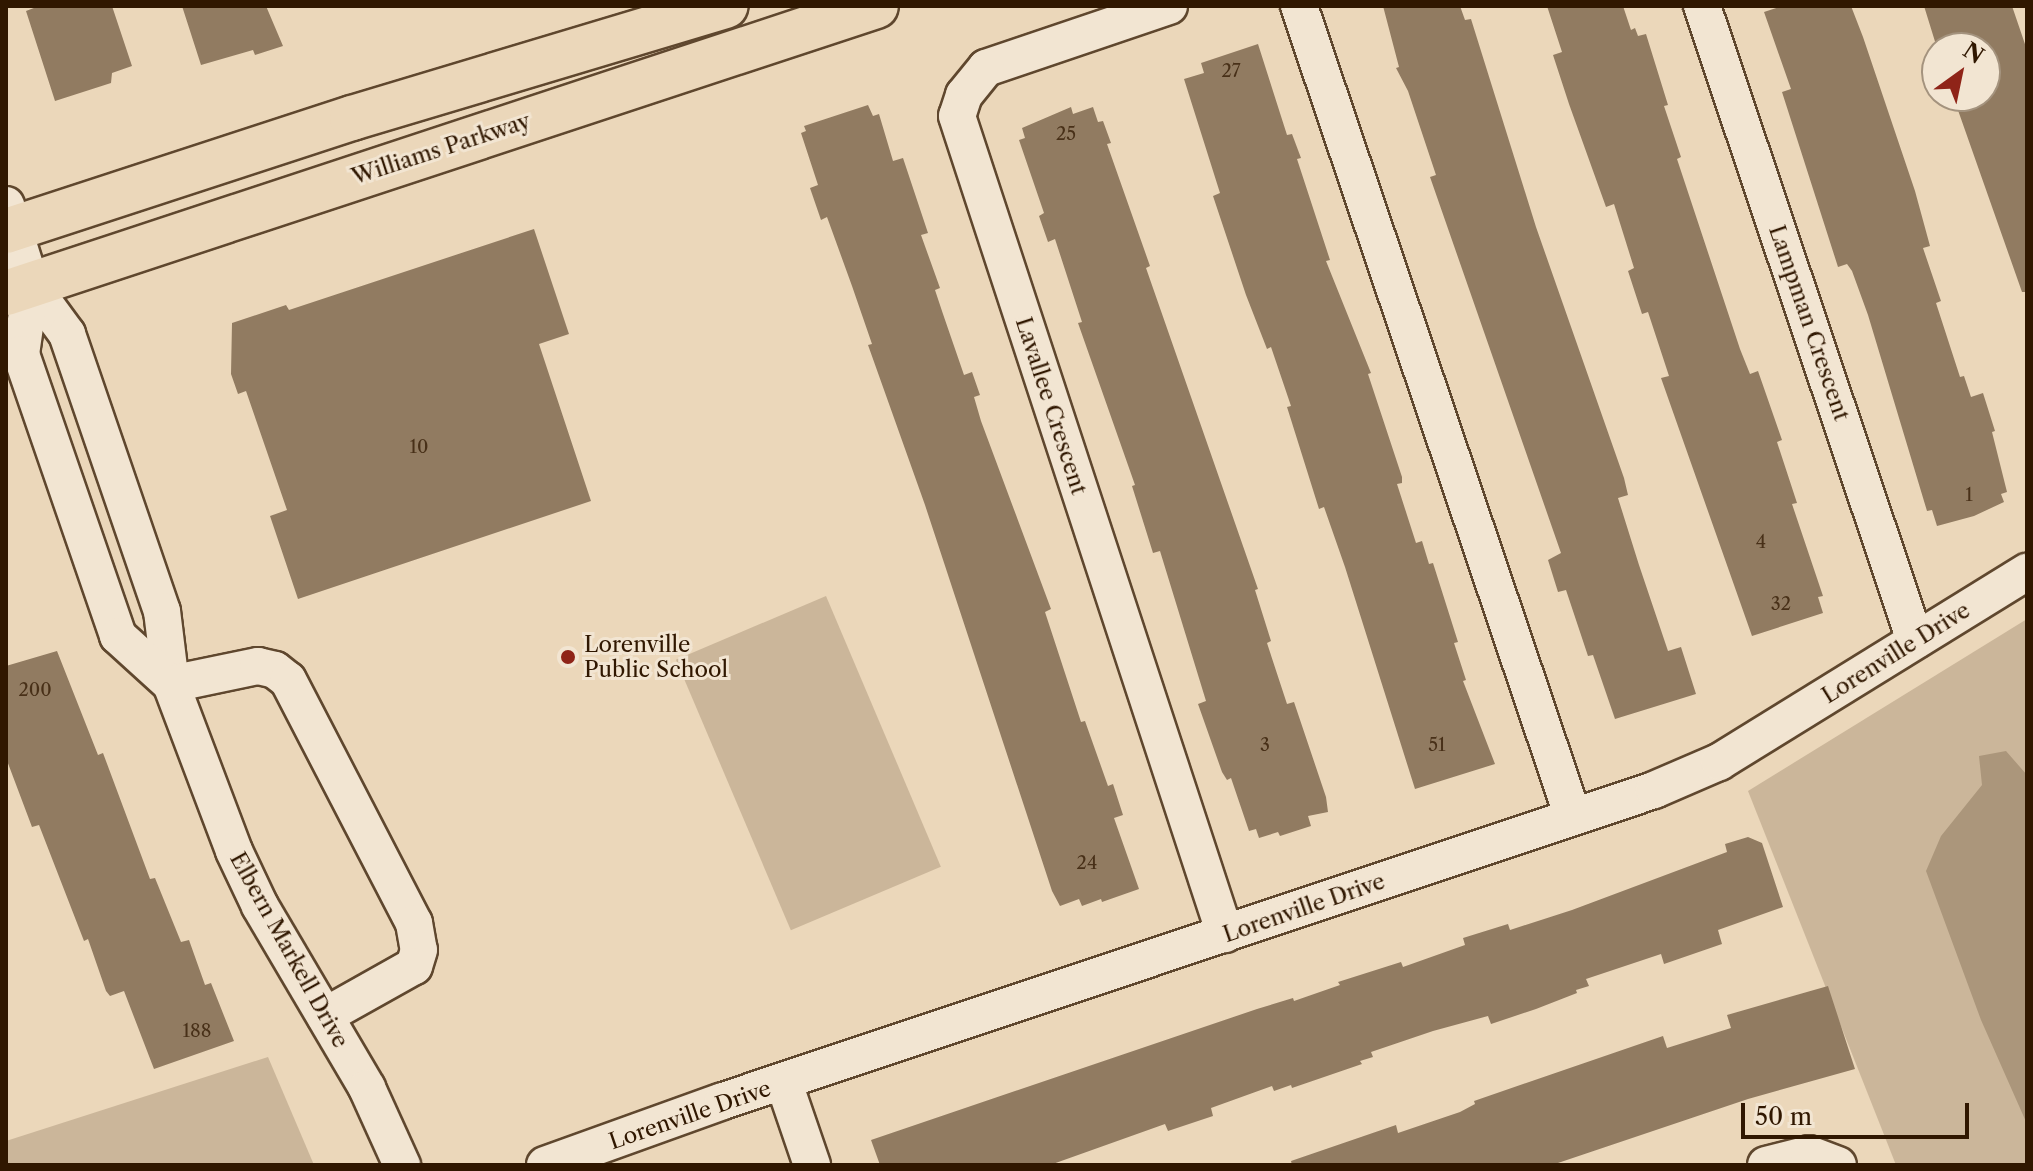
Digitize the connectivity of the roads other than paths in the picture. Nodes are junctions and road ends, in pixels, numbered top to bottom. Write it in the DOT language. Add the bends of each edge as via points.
graph roads {
  1 [pos="726,6"];
  2 [pos="876,6"];
  3 [pos="1169,6"];
  4 [pos="1299,6"];
  5 [pos="1702,6"];
  6 [pos="9,222"];
  7 [pos="18,289"];
  8 [pos="2027,572"];
  9 [pos="1915,640"];
  10 [pos="171,684"];
  11 [pos="1573,817"];
  12 [pos="1225,934"];
  13 [pos="325,1016"];
  14 [pos="784,1083"];
  15 [pos="402,1165"];
  16 [pos="545,1165"];
  17 [pos="812,1165"];
  18 [pos="1766,1165"];
  19 [pos="1838,1165"];
  1 -- 6 [label="main road"];
  2 -- 7 [label="main road, Williams Parkway"];
  3 -- 12 [label="street, Lavallee Crescent" via="986,68 964,95 957,116"];
  4 -- 11 [label="street"];
  5 -- 9 [label="street, Lampman Crescent"];
  6 -- 7 [label="street, Elbern Markell Drive"];
  7 -- 10 [label="street, Elbern Markell Drive" via="67,334 162,611"];
  7 -- 10 [label="street, Elbern Markell Drive" via="21,354 118,636"];
  8 -- 9 [label="street, Lorenville Drive"];
  9 -- 11 [label="street, Lorenville Drive" via="1719,762"];
  10 -- 13 [label="street, Elbern Markell Drive" via="234,851"];
  10 -- 13 [label="street" via="258,666 288,680 414,923 419,950 414,966"];
  11 -- 12 [label="street, Lorenville Drive"];
  12 -- 14 [label="street, Lorenville Drive"];
  13 -- 15 [label="street, Elbern Markell Drive" via="367,1088"];
  14 -- 16 [label="street, Lorenville Drive"];
  14 -- 17 [label="street"];
  18 -- 19 [label="street" via="1809,1154"];
}
